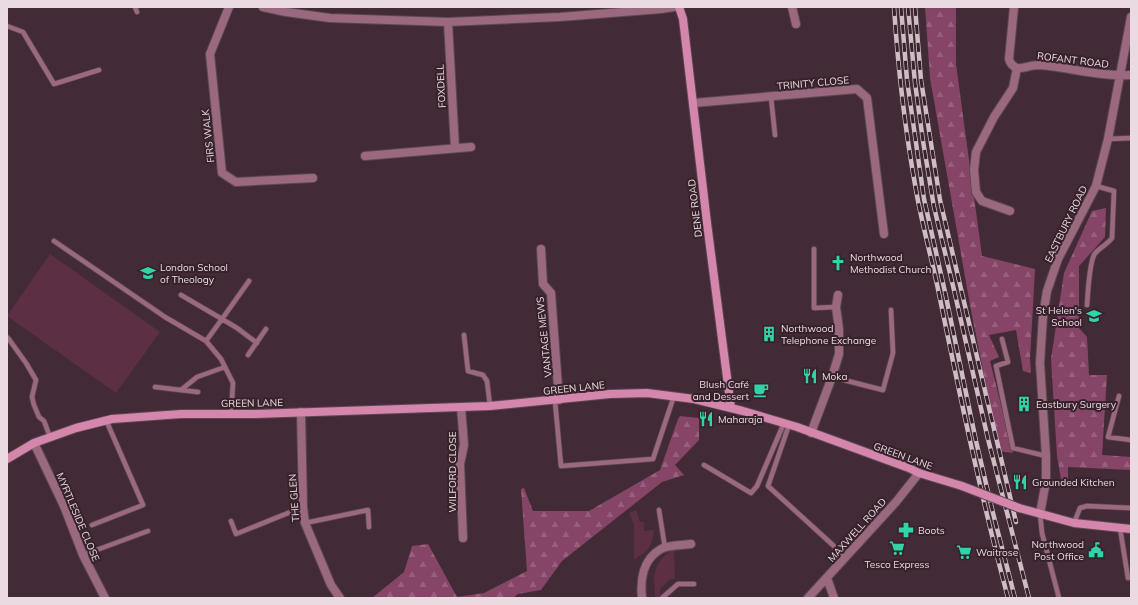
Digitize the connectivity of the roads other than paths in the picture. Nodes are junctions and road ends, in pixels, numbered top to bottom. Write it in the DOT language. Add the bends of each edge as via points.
graph roads {
  1 [pos="135,7"];
  2 [pos="229,7"];
  3 [pos="263,7"];
  4 [pos="674,7"];
  5 [pos="679,7"];
  6 [pos="792,7"];
  7 [pos="1014,7"];
  8 [pos="137,12"];
  9 [pos="1131,17"];
  10 [pos="448,22"];
  11 [pos="796,24"];
  12 [pos="7,26"];
  13 [pos="1017,68"];
  14 [pos="99,70"];
  15 [pos="1131,75"];
  16 [pos="1119,76"];
  17 [pos="771,97"];
  18 [pos="693,103"];
  19 [pos="775,135"];
  20 [pos="1108,138"];
  21 [pos="1131,138"];
  22 [pos="471,147"];
  23 [pos="455,148"];
  24 [pos="365,156"];
  25 [pos="313,178"];
  26 [pos="1096,186"];
  27 [pos="1010,211"];
  28 [pos="884,234"];
  29 [pos="54,241"];
  30 [pos="541,249"];
  31 [pos="814,249"];
  32 [pos="249,281"];
  33 [pos="181,295"];
  34 [pos="838,295"];
  35 [pos="1087,305"];
  36 [pos="836,307"];
  37 [pos="891,310"];
  38 [pos="222,320"];
  39 [pos="266,329"];
  40 [pos="464,335"];
  41 [pos="8,338"];
  42 [pos="1002,339"];
  43 [pos="206,341"];
  44 [pos="257,343"];
  45 [pos="248,355"];
  46 [pos="225,367"];
  47 [pos="832,377"];
  48 [pos="155,387"];
  49 [pos="181,390"];
  50 [pos="198,392"];
  51 [pos="674,396"];
  52 [pos="1119,396"];
  53 [pos="557,400"];
  54 [pos="490,406"];
  55 [pos="461,407"];
  56 [pos="731,408"];
  57 [pos="301,412"];
  58 [pos="231,414"];
  59 [pos="106,420"];
  60 [pos="787,424"];
  61 [pos="811,433"];
  62 [pos="50,438"];
  63 [pos="1131,440"];
  64 [pos="34,443"];
  65 [pos="1046,456"];
  66 [pos="7,458"];
  67 [pos="704,465"];
  68 [pos="919,473"];
  69 [pos="303,507"];
  70 [pos="1131,508"];
  71 [pos="659,510"];
  72 [pos="1040,514"];
  73 [pos="231,521"];
  74 [pos="1074,522"];
  75 [pos="305,523"];
  76 [pos="92,525"];
  77 [pos="369,527"];
  78 [pos="1120,528"];
  79 [pos="1131,530"];
  80 [pos="148,532"];
  81 [pos="463,538"];
  82 [pos="691,544"];
  83 [pos="665,548"];
  84 [pos="83,555"];
  85 [pos="846,557"];
  86 [pos="827,578"];
  87 [pos="1128,578"];
  88 [pos="694,584"];
  89 [pos="105,598"];
  90 [pos="340,598"];
  91 [pos="642,598"];
  92 [pos="662,598"];
  93 [pos="808,598"];
  94 [pos="834,598"];
  95 [pos="1059,598"];
  1 -- 8 [label="lane"];
  2 -- 25 [label="street, FIRS WALK" via="210,54 222,173 236,182"];
  3 -- 10 [label="street" via="330,18"];
  4 -- 10 [label="street" via="560,17"];
  5 -- 18 [label="main road, DENE ROAD" via="683,19"];
  6 -- 11 [label="street"];
  7 -- 13 [label="street" via="1009,59"];
  9 -- 16 [label="street, EASTBURY ROAD"];
  10 -- 23 [label="street, FOXDELL"];
  12 -- 14 [label="lane" via="23,32 54,84"];
  13 -- 16 [label="street, ROFANT ROAD" via="1039,65"];
  13 -- 27 [label="street" via="1013,88 976,152 974,170 976,192 982,202"];
  15 -- 16 [label="street, ROFANT ROAD"];
  16 -- 20 [label="street, EASTBURY ROAD"];
  17 -- 18 [label="street, TRINITY CLOSE"];
  17 -- 19 [label="lane"];
  17 -- 28 [label="street, TRINITY CLOSE" via="857,90 867,98"];
  18 -- 56 [label="main road, DENE ROAD"];
  20 -- 21 [label="lane"];
  20 -- 26 [label="street, EASTBURY ROAD"];
  22 -- 23 [label="street"];
  23 -- 24 [label="street"];
  26 -- 35 [label="lane" via="1114,191 1112,238 1094,255"];
  26 -- 65 [label="street, EASTBURY ROAD" via="1058,259 1047,291 1040,363"];
  29 -- 43 [label="lane" via="165,317"];
  30 -- 53 [label="street, VANTAGE MEWS" via="543,284 551,293"];
  31 -- 36 [label="lane" via="814,308"];
  32 -- 38 [label="lane"];
  33 -- 38 [label="lane"];
  34 -- 36 [label="street"];
  36 -- 47 [label="street" via="839,354"];
  37 -- 47 [label="lane" via="893,353 883,390"];
  38 -- 43 [label="lane"];
  38 -- 44 [label="lane"];
  39 -- 44 [label="lane"];
  40 -- 54 [label="lane" via="468,371 483,375 487,381"];
  41 -- 62 [label="lane" via="36,380 32,397"];
  42 -- 65 [label="lane" via="1008,362 996,366 1013,448"];
  43 -- 46 [label="lane"];
  44 -- 45 [label="lane"];
  46 -- 49 [label="lane" via="197,377"];
  46 -- 58 [label="lane" via="233,383"];
  47 -- 61 [label="street"];
  48 -- 49 [label="lane"];
  49 -- 50 [label="lane"];
  51 -- 53 [label="main road, GREEN LANE" via="648,393 610,394"];
  51 -- 53 [label="lane" via="653,459 561,466 556,420"];
  51 -- 56 [label="main road, GREEN LANE"];
  52 -- 63 [label="lane" via="1108,438"];
  53 -- 54 [label="main road, GREEN LANE"];
  54 -- 55 [label="main road, GREEN LANE"];
  55 -- 57 [label="main road, GREEN LANE"];
  55 -- 81 [label="street, WILFORD CLOSE" via="464,445 460,464"];
  56 -- 60 [label="main road, GREEN LANE"];
  57 -- 58 [label="main road, GREEN LANE"];
  57 -- 69 [label="street, THE GLEN"];
  58 -- 59 [label="main road, GREEN LANE" via="181,414"];
  59 -- 62 [label="main road, GREEN LANE"];
  59 -- 76 [label="lane" via="143,506"];
  60 -- 61 [label="main road, GREEN LANE"];
  60 -- 67 [label="lane" via="752,493"];
  60 -- 85 [label="lane" via="768,486"];
  61 -- 68 [label="main road, GREEN LANE"];
  62 -- 64 [label="main road, GREEN LANE"];
  64 -- 66 [label="main road, GREEN LANE"];
  64 -- 84 [label="street, MYRTLESIDE CLOSE" via="64,506"];
  65 -- 72 [label="street, EASTBURY ROAD" via="1046,481"];
  68 -- 72 [label="main road, GREEN LANE, bridge"];
  68 -- 85 [label="street, MAXWELL ROAD"];
  69 -- 73 [label="lane" via="236,534"];
  69 -- 75 [label="street, THE GLEN"];
  70 -- 74 [label="lane" via="1087,506 1080,508"];
  71 -- 83 [label="lane"];
  72 -- 74 [label="main road, GREEN LANE"];
  72 -- 95 [label="lane" via="1042,533"];
  74 -- 78 [label="main road, GREEN LANE"];
  75 -- 77 [label="lane" via="368,510"];
  75 -- 90 [label="street, THE GLEN" via="331,585"];
  78 -- 79 [label="main road, GREEN LANE"];
  78 -- 87 [label="lane"];
  80 -- 84 [label="lane"];
  82 -- 83 [label="street"];
  83 -- 91 [label="street" via="651,556 644,569"];
  84 -- 89 [label="street, MYRTLESIDE CLOSE"];
  85 -- 86 [label="street, MAXWELL ROAD"];
  86 -- 93 [label="street, MAXWELL ROAD"];
  86 -- 94 [label="street"];
  88 -- 92 [label="lane" via="678,584"];
}
